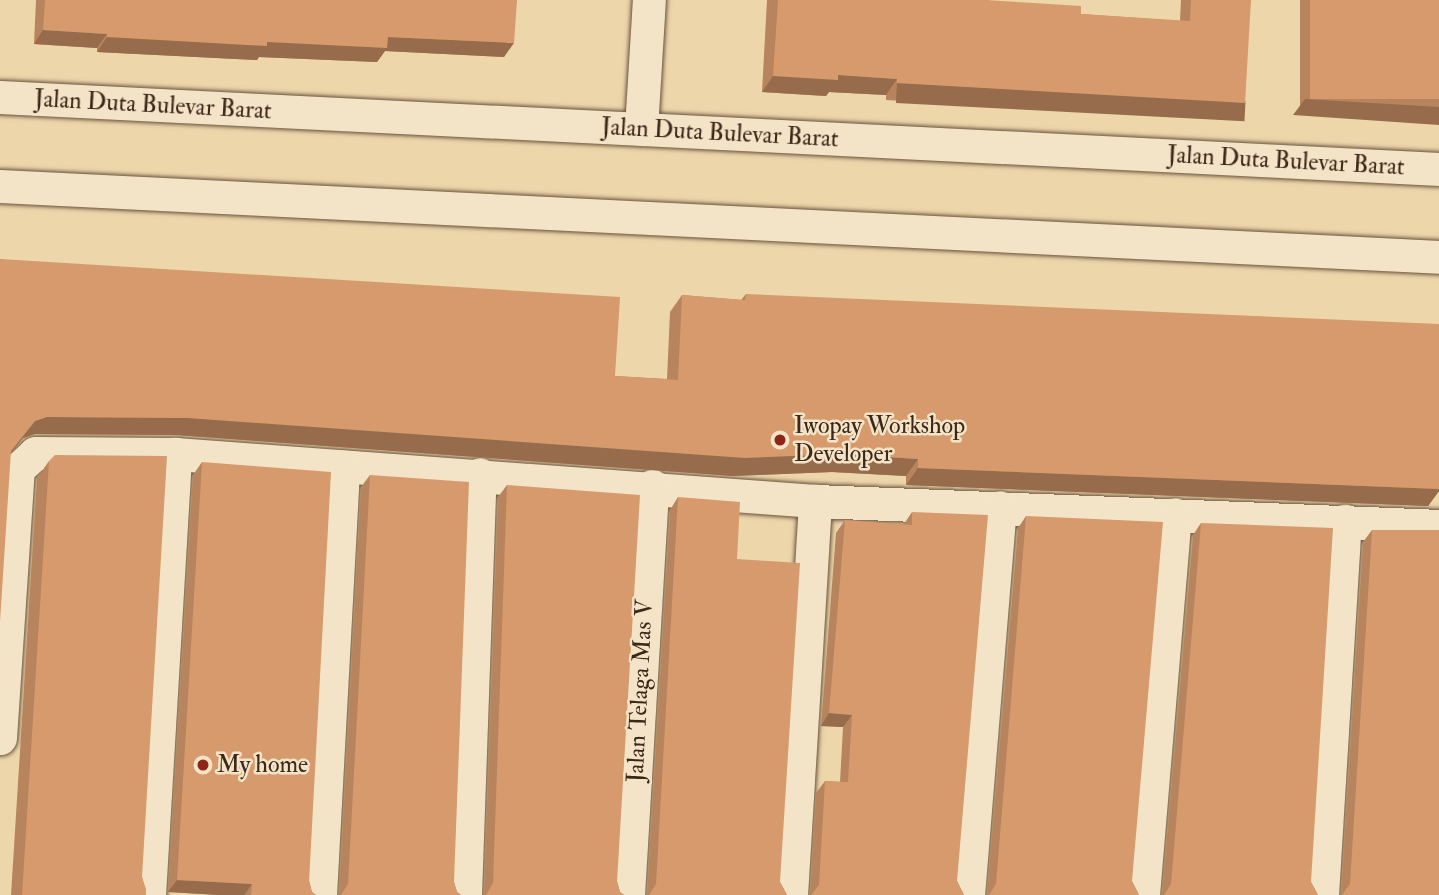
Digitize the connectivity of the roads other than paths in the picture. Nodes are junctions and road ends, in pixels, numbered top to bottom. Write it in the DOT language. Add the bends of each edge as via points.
graph roads {
  1 [pos="649,0"];
  2 [pos="0,97"];
  3 [pos="642,129"];
  4 [pos="1439,169"];
  5 [pos="0,186"];
  6 [pos="1439,257"];
  7 [pos="175,454"];
  8 [pos="343,467"];
  9 [pos="480,474"];
  10 [pos="652,486"];
  11 [pos="815,501"];
  12 [pos="1000,507"];
  13 [pos="1175,514"];
  14 [pos="1345,522"];
  15 [pos="1439,526"];
  16 [pos="0,738"];
  17 [pos="149,895"];
  18 [pos="320,895"];
  19 [pos="465,895"];
  20 [pos="628,895"];
  21 [pos="791,895"];
  22 [pos="968,895"];
  23 [pos="1143,895"];
  24 [pos="1322,895"];
  1 -- 3 [label="street"];
  2 -- 3 [label="street, Jalan Duta Bulevar Barat"];
  3 -- 4 [label="street, Jalan Duta Bulevar Barat"];
  5 -- 6 [label="street"];
  7 -- 8 [label="street"];
  7 -- 16 [label="street" via="35,453 18,469"];
  7 -- 17 [label="street"];
  8 -- 9 [label="street"];
  8 -- 18 [label="street"];
  9 -- 10 [label="street"];
  9 -- 19 [label="street"];
  10 -- 11 [label="street"];
  10 -- 20 [label="street, Jalan Telaga Mas V"];
  11 -- 12 [label="street"];
  11 -- 21 [label="street"];
  12 -- 13 [label="street"];
  12 -- 22 [label="street"];
  13 -- 14 [label="street"];
  13 -- 23 [label="street"];
  14 -- 15 [label="street"];
  14 -- 24 [label="street"];
}
